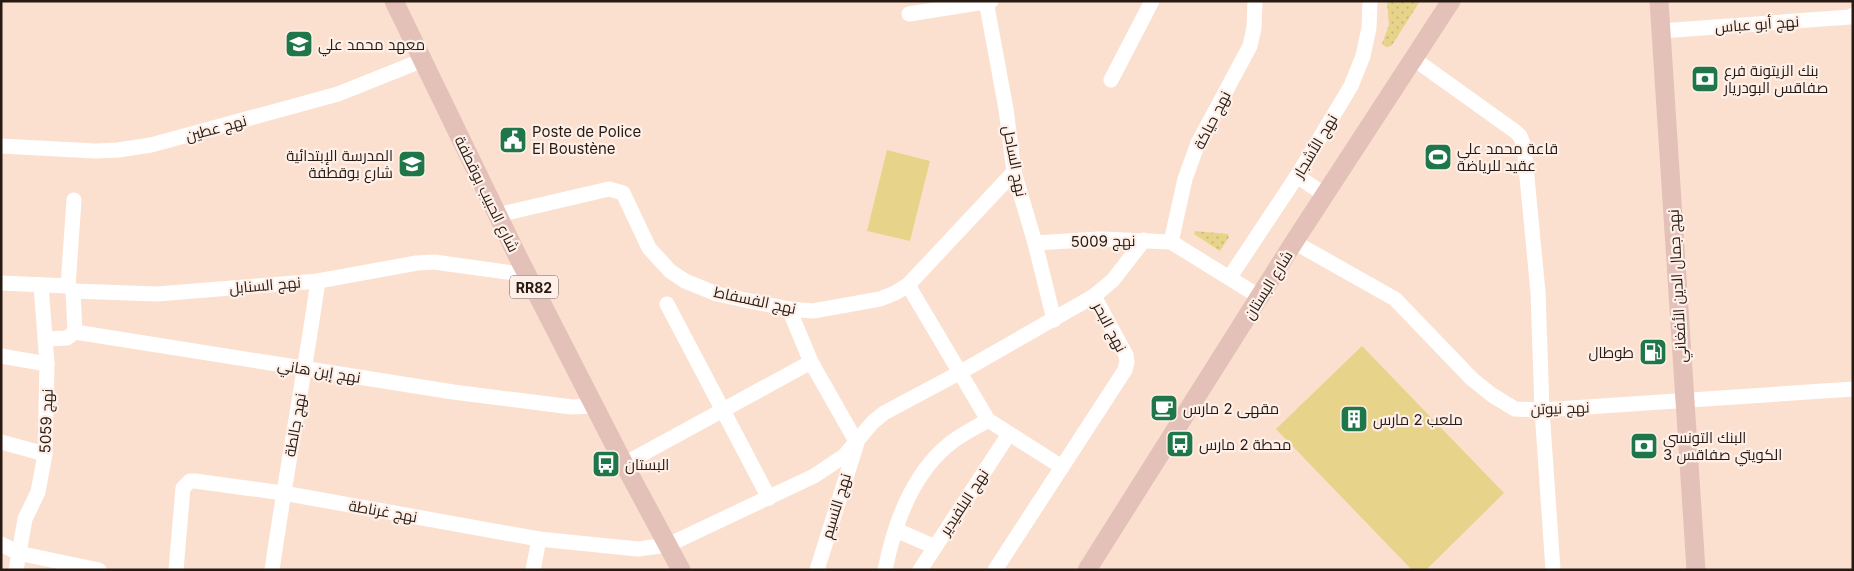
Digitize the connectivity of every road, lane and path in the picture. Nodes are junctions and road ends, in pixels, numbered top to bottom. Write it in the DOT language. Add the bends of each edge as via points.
graph roads {
  1 [pos="394,1"];
  2 [pos="1152,1"];
  3 [pos="1255,1"];
  4 [pos="1260,1"];
  5 [pos="1370,1"];
  6 [pos="1451,1"];
  7 [pos="1658,1"];
  8 [pos="988,2"];
  9 [pos="909,14"];
  10 [pos="1853,15"];
  11 [pos="1662,31"];
  12 [pos="1414,59"];
  13 [pos="423,60"];
  14 [pos="1111,80"];
  15 [pos="2,148"];
  16 [pos="1014,172"];
  17 [pos="1297,176"];
  18 [pos="1325,195"];
  19 [pos="74,200"];
  20 [pos="497,215"];
  21 [pos="1144,240"];
  22 [pos="1171,242"];
  23 [pos="1294,242"];
  24 [pos="1035,243"];
  25 [pos="528,275"];
  26 [pos="1230,277"];
  27 [pos="318,280"];
  28 [pos="1,283"];
  29 [pos="41,285"];
  30 [pos="908,285"];
  31 [pos="71,288"];
  32 [pos="1094,296"];
  33 [pos="1260,297"];
  34 [pos="667,304"];
  35 [pos="789,309"];
  36 [pos="1054,320"];
  37 [pos="75,332"];
  38 [pos="46,339"];
  39 [pos="1,356"];
  40 [pos="811,362"];
  41 [pos="47,364"];
  42 [pos="305,369"];
  43 [pos="959,373"];
  44 [pos="1853,389"];
  45 [pos="1684,400"];
  46 [pos="594,406"];
  47 [pos="723,409"];
  48 [pos="1542,410"];
  49 [pos="988,420"];
  50 [pos="1009,434"];
  51 [pos="1,442"];
  52 [pos="857,443"];
  53 [pos="45,454"];
  54 [pos="624,464"];
  55 [pos="1062,466"];
  56 [pos="814,476"];
  57 [pos="283,493"];
  58 [pos="769,498"];
  59 [pos="838,498"];
  60 [pos="896,530"];
  61 [pos="540,540"];
  62 [pos="1,544"];
  63 [pos="668,546"];
  64 [pos="935,547"];
  65 [pos="18,553"];
  66 [pos="69,567"];
  67 [pos="16,570"];
  68 [pos="99,570"];
  69 [pos="176,570"];
  70 [pos="272,570"];
  71 [pos="533,570"];
  72 [pos="681,570"];
  73 [pos="817,570"];
  74 [pos="885,570"];
  75 [pos="920,570"];
  76 [pos="995,570"];
  77 [pos="1087,570"];
  78 [pos="1553,570"];
  79 [pos="1696,570"];
  1 -- 13 [label="main road, شارع الحبيب بوقطفة / RR82"];
  2 -- 14 [label="street"];
  3 -- 4 [label="street"];
  3 -- 22 [label="street, نهج حياكة" via="1250,46 1198,143 1185,179"];
  5 -- 17 [label="street, نهج الأشجار" via="1363,56 1351,86"];
  6 -- 12 [label="main road, شارع البستان"];
  7 -- 11 [label="main road, نهج جمال الدين الأفغاني"];
  8 -- 9 [label="street"];
  8 -- 16 [label="street, نهج الساحل"];
  10 -- 11 [label="street, نهج أبو عباس"];
  11 -- 45 [label="main road, نهج جمال الدين الأفغاني"];
  12 -- 18 [label="main road, شارع البستان"];
  12 -- 48 [label="street" via="1516,132 1522,141 1538,292"];
  13 -- 15 [label="street, نهج عطين" via="338,94 151,145 95,151"];
  13 -- 20 [label="main road, شارع الحبيب بوقطفة / RR82"];
  16 -- 24 [label="street, نهج الساحل"];
  16 -- 30 [label="street, نهج الفسفاط"];
  17 -- 18 [label="street"];
  17 -- 26 [label="street, نهج الأشجار"];
  18 -- 23 [label="main road, شارع البستان"];
  19 -- 31 [label="street"];
  20 -- 25 [label="main road, شارع الحبيب بوقطفة / RR82"];
  20 -- 35 [label="street, نهج الفسفاط" via="609,189 623,192 649,248 670,271 717,294"];
  21 -- 22 [label="street, نهج 5009"];
  21 -- 24 [label="street, نهج 5009"];
  21 -- 32 [label="street" via="1113,280"];
  22 -- 26 [label="street"];
  23 -- 33 [label="main road, شارع البستان"];
  23 -- 48 [label="street, نهج نيوتن" via="1395,299 1472,379 1492,395 1516,409"];
  24 -- 36 [label="street, نهج الساحل"];
  25 -- 27 [label="street, نهج السنابل" via="434,262"];
  25 -- 46 [label="main road, شارع الحبيب بوقطفة / RR82"];
  26 -- 33 [label="street"];
  27 -- 31 [label="street, نهج السنابل" via="156,294"];
  27 -- 42 [label="street, نهج جالطة"];
  28 -- 29 [label="street, نهج السنابل"];
  29 -- 31 [label="street, نهج السنابل"];
  29 -- 38 [label="street, نهج 5059"];
  30 -- 35 [label="street, نهج الفسفاط" via="895,293 857,304 813,311"];
  30 -- 43 [label="street"];
  31 -- 37 [label="street"];
  32 -- 36 [label="street, نهج البحر"];
  32 -- 55 [label="street, نهج البحر" via="1127,362 1125,370"];
  33 -- 77 [label="main road, شارع البستان"];
  34 -- 47 [label="street"];
  35 -- 40 [label="street"];
  36 -- 43 [label="street, نهج البحر"];
  37 -- 38 [label="street, نهج إبن هاني" via="67,338"];
  37 -- 42 [label="street, نهج إبن هاني"];
  38 -- 41 [label="street, نهج 5059"];
  39 -- 41 [label="street"];
  40 -- 47 [label="street"];
  40 -- 52 [label="street"];
  41 -- 53 [label="street, نهج 5059"];
  42 -- 46 [label="street, نهج إبن هاني" via="453,392 572,407"];
  42 -- 57 [label="street, نهج جالطة"];
  43 -- 49 [label="street"];
  43 -- 52 [label="street, نهج البحر" via="884,413"];
  44 -- 45 [label="street, نهج نيوتن"];
  45 -- 48 [label="street, نهج نيوتن"];
  45 -- 79 [label="main road, نهج جمال الدين الأفغاني"];
  46 -- 54 [label="main road, شارع الحبيب بوقطفة / RR82"];
  47 -- 54 [label="street"];
  47 -- 58 [label="street"];
  48 -- 78 [label="street"];
  49 -- 50 [label="street"];
  49 -- 60 [label="street" via="948,445 918,478"];
  50 -- 55 [label="street"];
  50 -- 64 [label="street, نهج البلفيدير"];
  51 -- 53 [label="street"];
  52 -- 56 [label="street, نهج غرناطة"];
  52 -- 59 [label="street, نهج النسيم"];
  53 -- 65 [label="street, نهج 5059" via="38,492 25,519"];
  54 -- 63 [label="main road, شارع الحبيب بوقطفة / RR82"];
  55 -- 76 [label="street, نهج البحر"];
  56 -- 58 [label="street, نهج غرناطة"];
  56 -- 59 [label="street" via="826,476 832,480"];
  57 -- 61 [label="street, نهج غرناطة"];
  57 -- 69 [label="street, نهج غرناطة" via="195,481 186,484 183,488"];
  57 -- 70 [label="street, نهج جالطة"];
  58 -- 63 [label="street, نهج غرناطة"];
  59 -- 73 [label="street, نهج النسيم"];
  60 -- 64 [label="street"];
  60 -- 74 [label="street"];
  61 -- 63 [label="street, نهج غرناطة" via="638,550"];
  61 -- 71 [label="street"];
  62 -- 65 [label="street"];
  63 -- 72 [label="main road, شارع الحبيب بوقطفة / RR82"];
  64 -- 75 [label="street, نهج البلفيدير"];
  65 -- 66 [label="street"];
  65 -- 67 [label="street, نهج 5059"];
  66 -- 68 [label="street"];
}
